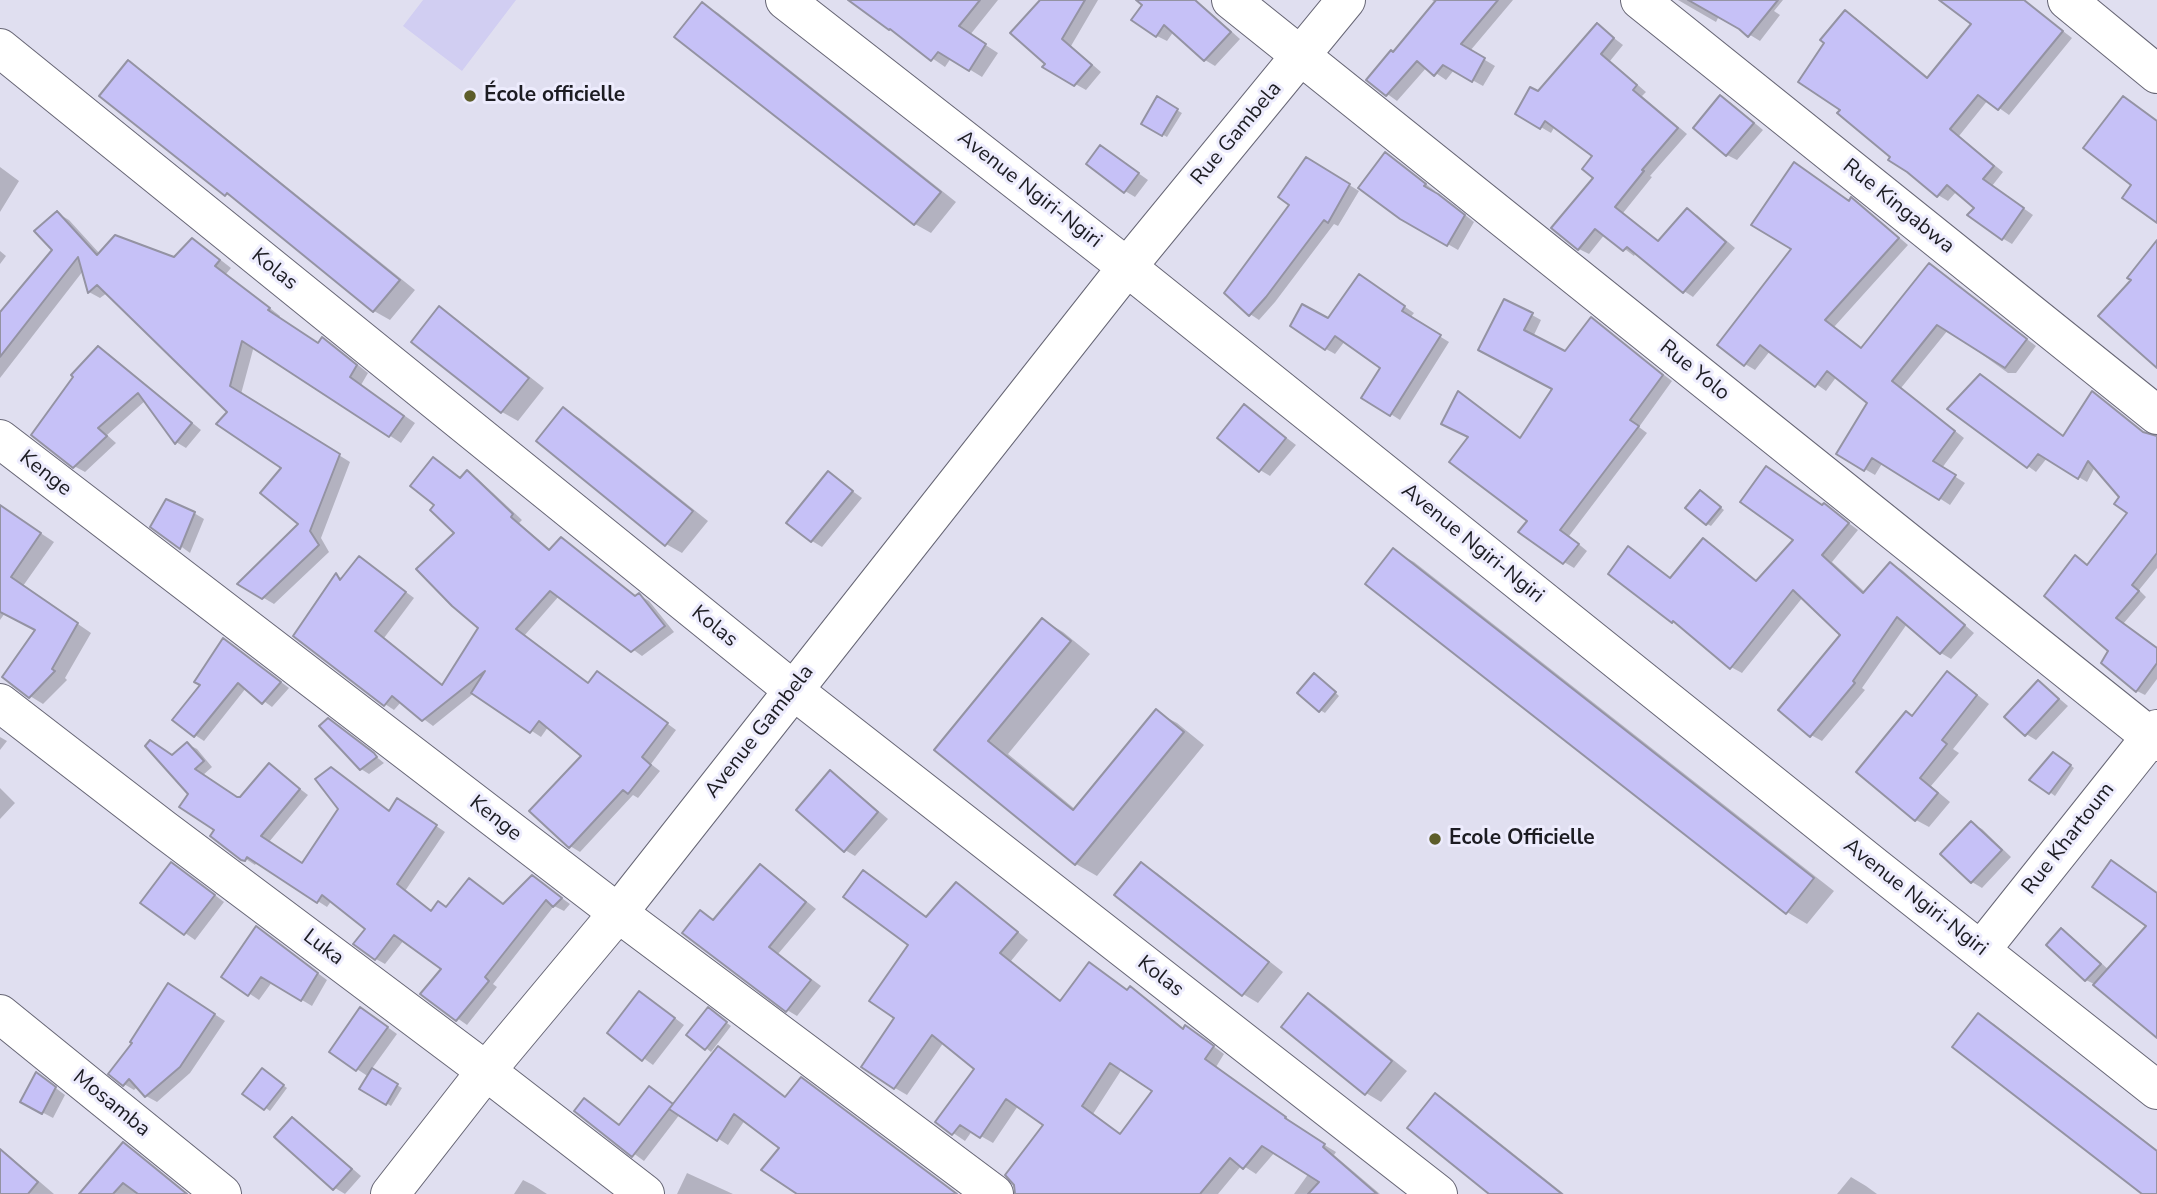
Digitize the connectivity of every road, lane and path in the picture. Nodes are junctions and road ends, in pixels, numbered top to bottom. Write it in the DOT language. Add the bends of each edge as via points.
graph roads {
  1 [pos="785,0"];
  2 [pos="1231,0"];
  3 [pos="1346,0"];
  4 [pos="1640,0"];
  5 [pos="2067,0"];
  6 [pos="0,48"];
  7 [pos="1301,56"];
  8 [pos="2157,74"];
  9 [pos="1127,267"];
  10 [pos="2157,415"];
  11 [pos="0,439"];
  12 [pos="793,691"];
  13 [pos="0,703"];
  14 [pos="2155,736"];
  15 [pos="618,913"];
  16 [pos="1982,950"];
  17 [pos="0,1014"];
  18 [pos="486,1071"];
  19 [pos="2157,1090"];
  20 [pos="222,1194"];
  21 [pos="390,1194"];
  22 [pos="645,1194"];
  23 [pos="994,1194"];
  24 [pos="1438,1194"];
  1 -- 9 [label="street, Avenue Ngiri-Ngiri"];
  2 -- 7 [label="street, Rue Yolo"];
  3 -- 7 [label="street, Rue Gambela"];
  4 -- 10 [label="street, Rue Kingabwa"];
  5 -- 8 [label="street"];
  6 -- 12 [label="street, Kolas"];
  7 -- 9 [label="street, Rue Gambela"];
  7 -- 14 [label="street, Rue Yolo"];
  9 -- 12 [label="street, Avenue Gambela"];
  9 -- 16 [label="street, Avenue Ngiri-Ngiri"];
  11 -- 15 [label="street, Kenge"];
  12 -- 15 [label="street, Avenue Gambela"];
  12 -- 24 [label="street, Kolas"];
  13 -- 18 [label="street, Luka"];
  14 -- 16 [label="street, Rue Khartoum"];
  15 -- 18 [label="street, Avenue Gambela"];
  15 -- 23 [label="street, Kenge"];
  16 -- 19 [label="street, Avenue Ngiri-Ngiri"];
  17 -- 20 [label="street, Mosamba"];
  18 -- 21 [label="street, Avenue Gambela"];
  18 -- 22 [label="street, Luka"];
}
